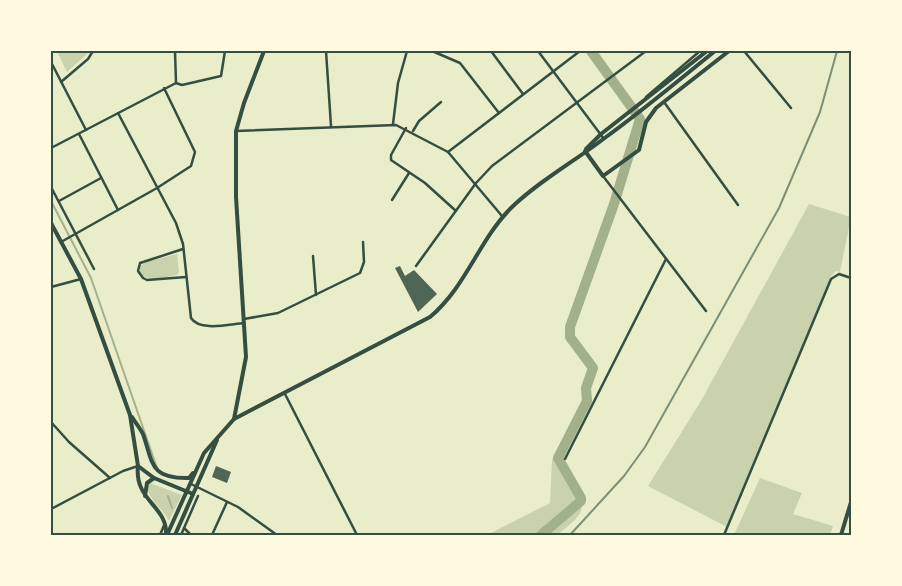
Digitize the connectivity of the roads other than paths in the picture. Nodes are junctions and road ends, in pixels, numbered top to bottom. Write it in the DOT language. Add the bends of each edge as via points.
graph roads {
  1 [pos="93,51"];
  2 [pos="175,51"];
  3 [pos="226,51"];
  4 [pos="264,51"];
  5 [pos="326,51"];
  6 [pos="407,51"];
  7 [pos="432,51"];
  8 [pos="491,51"];
  9 [pos="538,51"];
  10 [pos="580,51"];
  11 [pos="646,51"];
  12 [pos="700,51"];
  13 [pos="707,51"];
  14 [pos="715,51"];
  15 [pos="729,51"];
  16 [pos="744,51"];
  17 [pos="51,62"];
  18 [pos="554,71"];
  19 [pos="61,82"];
  20 [pos="176,83"];
  21 [pos="164,88"];
  22 [pos="523,94"];
  23 [pos="644,101"];
  24 [pos="440,102"];
  25 [pos="664,102"];
  26 [pos="577,103"];
  27 [pos="791,108"];
  28 [pos="118,113"];
  29 [pos="499,113"];
  30 [pos="393,124"];
  31 [pos="330,126"];
  32 [pos="406,128"];
  33 [pos="86,130"];
  34 [pos="236,131"];
  35 [pos="413,131"];
  36 [pos="78,134"];
  37 [pos="601,134"];
  38 [pos="604,139"];
  39 [pos="51,148"];
  40 [pos="585,151"];
  41 [pos="448,152"];
  42 [pos="409,173"];
  43 [pos="603,176"];
  44 [pos="101,178"];
  45 [pos="476,183"];
  46 [pos="51,187"];
  47 [pos="157,188"];
  48 [pos="392,200"];
  49 [pos="59,201"];
  50 [pos="738,205"];
  51 [pos="118,210"];
  52 [pos="456,211"];
  53 [pos="503,218"];
  54 [pos="51,223"];
  55 [pos="76,233"];
  56 [pos="61,242"];
  57 [pos="363,242"];
  58 [pos="183,249"];
  59 [pos="313,256"];
  60 [pos="666,259"];
  61 [pos="416,266"];
  62 [pos="94,269"];
  63 [pos="186,277"];
  64 [pos="851,278"];
  65 [pos="80,279"];
  66 [pos="51,287"];
  67 [pos="316,294"];
  68 [pos="706,311"];
  69 [pos="244,321"];
  70 [pos="284,392"];
  71 [pos="130,415"];
  72 [pos="234,419"];
  73 [pos="51,422"];
  74 [pos="218,438"];
  75 [pos="565,459"];
  76 [pos="199,465"];
  77 [pos="138,466"];
  78 [pos="110,478"];
  79 [pos="154,478"];
  80 [pos="190,484"];
  81 [pos="197,487"];
  82 [pos="187,491"];
  83 [pos="196,495"];
  84 [pos="209,495"];
  85 [pos="145,496"];
  86 [pos="227,502"];
  87 [pos="851,502"];
  88 [pos="51,509"];
  89 [pos="165,521"];
  90 [pos="184,528"];
  91 [pos="168,533"];
  92 [pos="177,534"];
  93 [pos="160,535"];
  94 [pos="191,535"];
  95 [pos="212,535"];
  96 [pos="278,535"];
  97 [pos="357,535"];
  98 [pos="724,535"];
  99 [pos="841,535"];
  1 -- 19 [label="street"];
  2 -- 20 [label="street"];
  3 -- 20 [label="street" via="221,76 182,85"];
  4 -- 34 [label="main road"];
  5 -- 31 [label="street"];
  6 -- 30 [label="street" via="398,83"];
  7 -- 29 [label="street" via="460,63"];
  8 -- 22 [label="street"];
  9 -- 18 [label="street"];
  10 -- 18 [label="street"];
  11 -- 26 [label="street"];
  12 -- 23 [label="street"];
  13 -- 23 [label="main road"];
  14 -- 38 [label="main road"];
  15 -- 25 [label="main road"];
  16 -- 27 [label="street"];
  17 -- 19 [label="street"];
  18 -- 22 [label="street"];
  18 -- 26 [label="street"];
  19 -- 33 [label="street"];
  20 -- 21 [label="street"];
  21 -- 28 [label="street"];
  21 -- 47 [label="street" via="195,157 185,171"];
  22 -- 29 [label="street"];
  23 -- 37 [label="main road"];
  24 -- 35 [label="street"];
  25 -- 43 [label="main road" via="647,118 641,146 636,153"];
  25 -- 50 [label="street"];
  26 -- 37 [label="street"];
  26 -- 45 [label="street" via="502,157"];
  28 -- 33 [label="street"];
  28 -- 47 [label="street"];
  29 -- 41 [label="street"];
  30 -- 31 [label="street"];
  30 -- 32 [label="street"];
  31 -- 34 [label="street"];
  32 -- 35 [label="street"];
  32 -- 42 [label="street" via="391,160"];
  33 -- 36 [label="street"];
  34 -- 69 [label="main road" via="236,197"];
  35 -- 41 [label="street"];
  36 -- 39 [label="street"];
  36 -- 44 [label="street"];
  37 -- 38 [label="street"];
  37 -- 40 [label="main road"];
  38 -- 40 [label="main road"];
  40 -- 43 [label="main road"];
  40 -- 53 [label="main road" via="528,192"];
  41 -- 45 [label="street"];
  42 -- 48 [label="street"];
  42 -- 52 [label="street"];
  43 -- 60 [label="street"];
  44 -- 49 [label="street"];
  44 -- 51 [label="street"];
  45 -- 52 [label="street"];
  45 -- 53 [label="street"];
  46 -- 49 [label="street"];
  47 -- 51 [label="street"];
  47 -- 58 [label="street" via="176,223"];
  49 -- 55 [label="street"];
  51 -- 55 [label="street"];
  52 -- 61 [label="street"];
  53 -- 70 [label="main road" via="466,276 430,317"];
  54 -- 56 [label="main road"];
  55 -- 56 [label="street"];
  55 -- 62 [label="street"];
  56 -- 65 [label="main road"];
  57 -- 67 [label="street" via="364,262 360,273"];
  58 -- 63 [label="street"];
  58 -- 63 [label="street" via="140,263 138,272 147,280"];
  59 -- 67 [label="street"];
  60 -- 68 [label="street"];
  60 -- 75 [label="street"];
  63 -- 69 [label="street" via="194,322 202,326"];
  64 -- 98 [label="street" via="838,274 831,279"];
  65 -- 66 [label="street"];
  65 -- 71 [label="main road"];
  67 -- 69 [label="street" via="278,313"];
  69 -- 72 [label="main road" via="244,368"];
  70 -- 72 [label="main road"];
  70 -- 97 [label="street"];
  71 -- 76 [label="main road" via="142,433 150,461 156,469 189,478"];
  71 -- 77 [label="main road"];
  72 -- 74 [label="main road"];
  73 -- 78 [label="street"];
  74 -- 76 [label="main road" via="204,453"];
  74 -- 81 [label="main road"];
  76 -- 80 [label="main road"];
  77 -- 78 [label="street"];
  77 -- 79 [label="main road"];
  77 -- 85 [label="main road" via="138,480"];
  78 -- 88 [label="street"];
  79 -- 82 [label="main road"];
  79 -- 85 [label="main road" via="147,483"];
  80 -- 81 [label="street"];
  80 -- 82 [label="main road"];
  81 -- 83 [label="main road"];
  81 -- 84 [label="street"];
  82 -- 83 [label="main road"];
  82 -- 91 [label="main road"];
  83 -- 84 [label="street"];
  83 -- 90 [label="street"];
  83 -- 92 [label="main road"];
  84 -- 86 [label="street"];
  85 -- 89 [label="main road"];
  86 -- 95 [label="street"];
  86 -- 96 [label="street"];
  87 -- 99 [label="main road"];
  89 -- 91 [label="main road"];
  89 -- 93 [label="street"];
  90 -- 92 [label="street"];
  90 -- 94 [label="street"];
}
